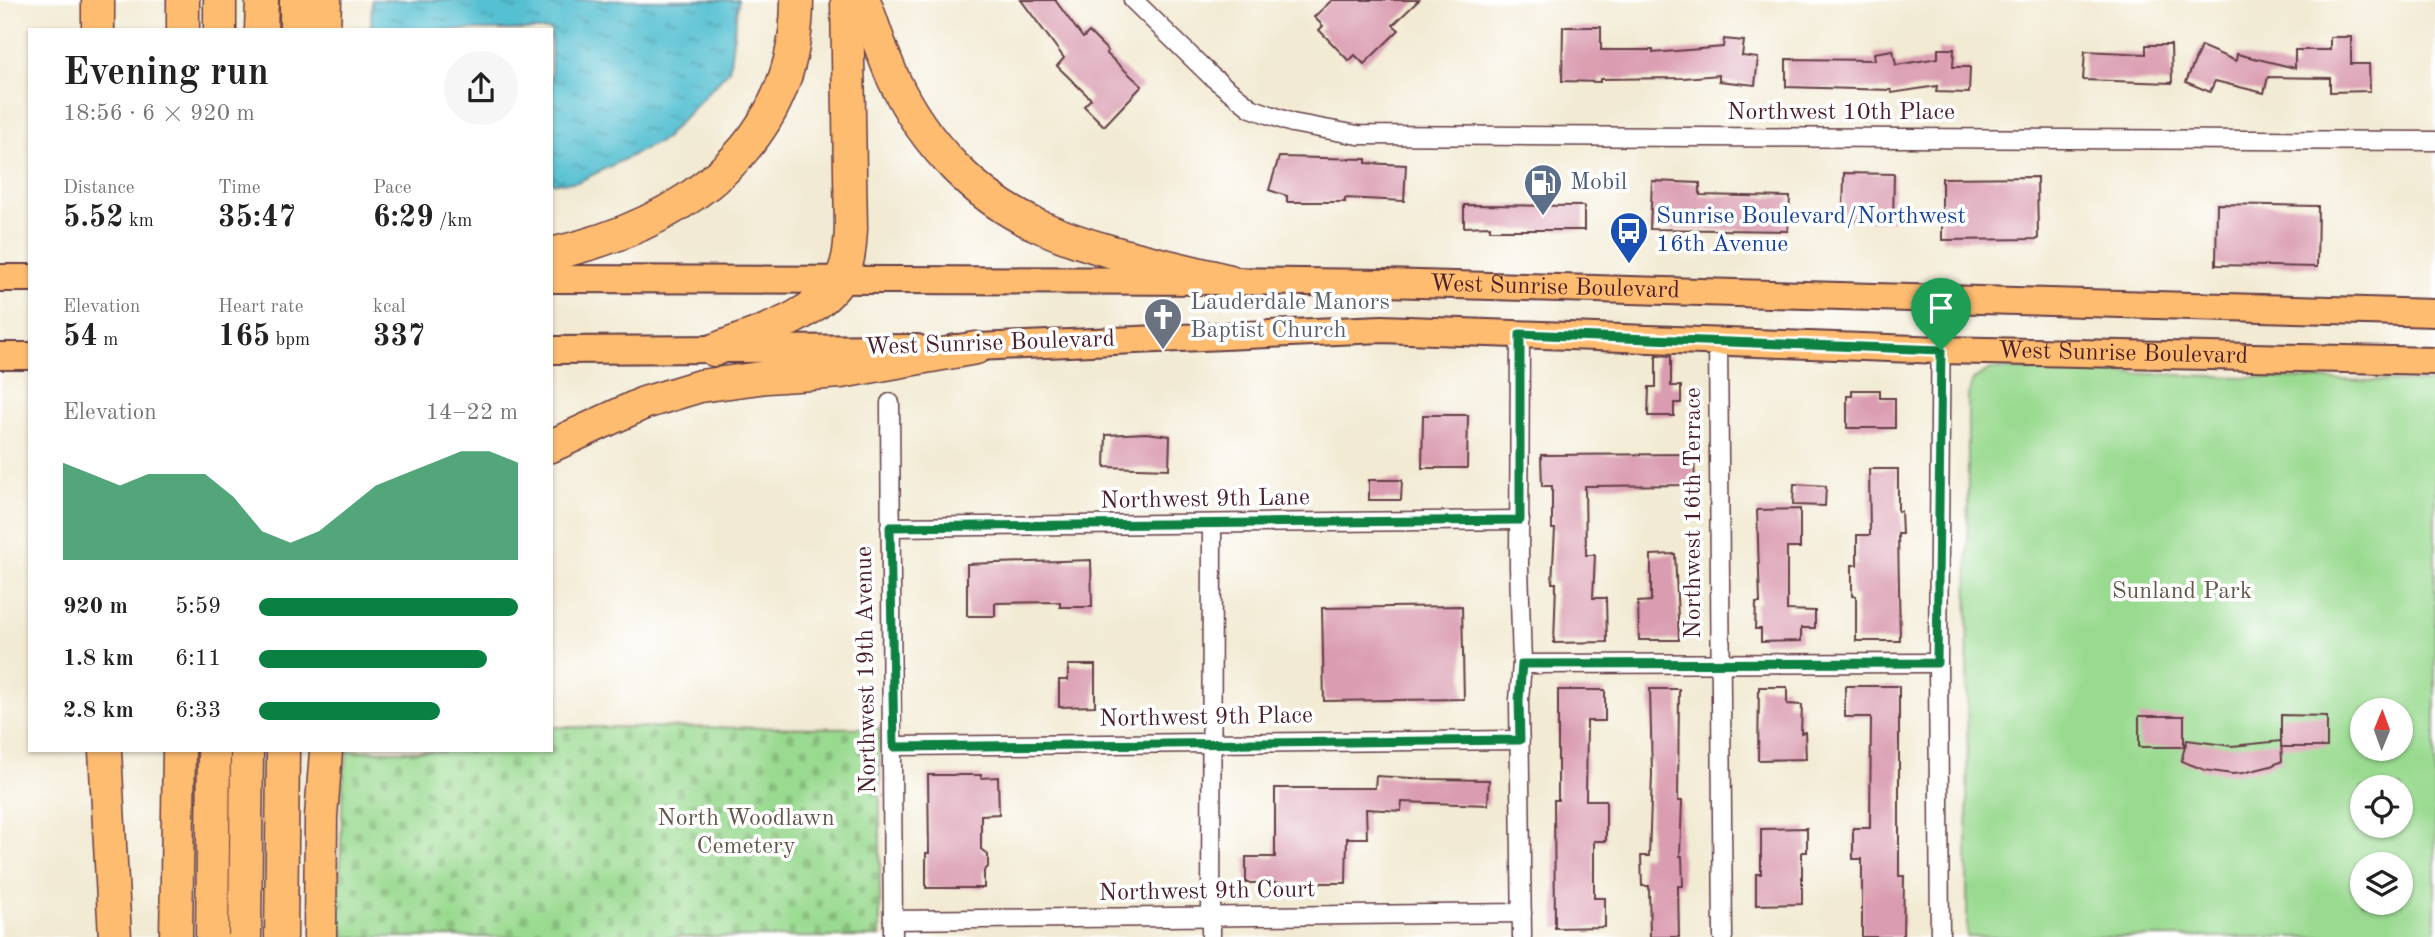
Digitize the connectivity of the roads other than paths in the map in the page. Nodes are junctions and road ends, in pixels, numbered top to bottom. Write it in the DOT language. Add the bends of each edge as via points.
graph roads {
  1 [pos="98,0"];
  2 [pos="183,0"];
  3 [pos="220,0"];
  4 [pos="262,0"];
  5 [pos="296,0"];
  6 [pos="325,0"];
  7 [pos="797,0"];
  8 [pos="847,0"];
  9 [pos="864,0"];
  10 [pos="1133,0"];
  11 [pos="98,28"];
  12 [pos="183,28"];
  13 [pos="220,28"];
  14 [pos="261,28"];
  15 [pos="296,28"];
  16 [pos="324,28"];
  17 [pos="2435,141"];
  18 [pos="553,253"];
  19 [pos="0,278"];
  20 [pos="28,278"];
  21 [pos="553,279"];
  22 [pos="839,281"];
  23 [pos="1230,281"];
  24 [pos="1941,298"];
  25 [pos="2435,313"];
  26 [pos="1520,334"];
  27 [pos="1718,340"];
  28 [pos="976,348"];
  29 [pos="553,350"];
  30 [pos="714,350"];
  31 [pos="1941,350"];
  32 [pos="0,356"];
  33 [pos="28,356"];
  34 [pos="2435,360"];
  35 [pos="890,403"];
  36 [pos="553,445"];
  37 [pos="1520,520"];
  38 [pos="1212,525"];
  39 [pos="890,527"];
  40 [pos="1719,663"];
  41 [pos="1937,663"];
  42 [pos="1522,664"];
  43 [pos="1520,740"];
  44 [pos="1212,742"];
  45 [pos="894,747"];
  46 [pos="105,752"];
  47 [pos="179,752"];
  48 [pos="214,752"];
  49 [pos="247,752"];
  50 [pos="283,752"];
  51 [pos="327,752"];
  52 [pos="1522,913"];
  53 [pos="1211,916"];
  54 [pos="893,929"];
  55 [pos="115,937"];
  56 [pos="176,937"];
  57 [pos="212,937"];
  58 [pos="245,937"];
  59 [pos="281,937"];
  60 [pos="320,937"];
  61 [pos="1211,937"];
  62 [pos="1522,937"];
  63 [pos="1723,937"];
  64 [pos="1940,937"];
  1 -- 11 [label="highway"];
  2 -- 12 [label="highway"];
  3 -- 13 [label="highway"];
  4 -- 14 [label="highway"];
  5 -- 15 [label="highway"];
  6 -- 16 [label="highway"];
  7 -- 18 [label="highway" via="795,36 782,85 762,125 732,163 695,195 654,219 613,237"];
  8 -- 22 [label="highway" via="851,229 850,251"];
  9 -- 23 [label="highway" via="894,80 920,126 956,168 998,203 1029,222 1076,241"];
  10 -- 17 [label="street, Northwest 10th Place" via="1251,108 1292,123 1358,135"];
  19 -- 20 [label="main road"];
  21 -- 22 [label="main road, West Sunrise Boulevard"];
  22 -- 23 [label="main road, West Sunrise Boulevard"];
  22 -- 30 [label="highway" via="825,297 793,318"];
  23 -- 24 [label="main road, West Sunrise Boulevard"];
  24 -- 25 [label="main road, West Sunrise Boulevard"];
  24 -- 31 [label="street"];
  26 -- 27 [label="main road, West Sunrise Boulevard"];
  26 -- 28 [label="main road, West Sunrise Boulevard" via="1382,329"];
  26 -- 37 [label="street"];
  27 -- 31 [label="main road, West Sunrise Boulevard"];
  27 -- 40 [label="street, Northwest 16th Terrace"];
  28 -- 30 [label="main road, West Sunrise Boulevard"];
  28 -- 36 [label="highway" via="841,372 701,386 643,403"];
  29 -- 30 [label="main road, West Sunrise Boulevard"];
  31 -- 34 [label="main road, West Sunrise Boulevard"];
  31 -- 41 [label="street"];
  32 -- 33 [label="main road"];
  35 -- 39 [label="street, Northwest 19th Avenue"];
  37 -- 38 [label="street, Northwest 9th Lane"];
  37 -- 42 [label="street"];
  38 -- 39 [label="street, Northwest 9th Lane"];
  38 -- 44 [label="street"];
  39 -- 45 [label="street, Northwest 19th Avenue"];
  40 -- 41 [label="street"];
  40 -- 42 [label="street"];
  40 -- 63 [label="street, Northwest 16th Terrace"];
  41 -- 64 [label="street"];
  42 -- 43 [label="street"];
  43 -- 44 [label="street, Northwest 9th Place"];
  43 -- 52 [label="street"];
  44 -- 45 [label="street, Northwest 9th Place"];
  44 -- 53 [label="street"];
  45 -- 54 [label="street, Northwest 19th Avenue"];
  46 -- 55 [label="highway"];
  47 -- 56 [label="highway"];
  48 -- 57 [label="highway"];
  49 -- 58 [label="highway"];
  50 -- 59 [label="highway"];
  51 -- 60 [label="highway"];
  52 -- 53 [label="street, Northwest 9th Court"];
  52 -- 62 [label="street"];
  53 -- 54 [label="street, Northwest 9th Court"];
  53 -- 61 [label="street"];
}
